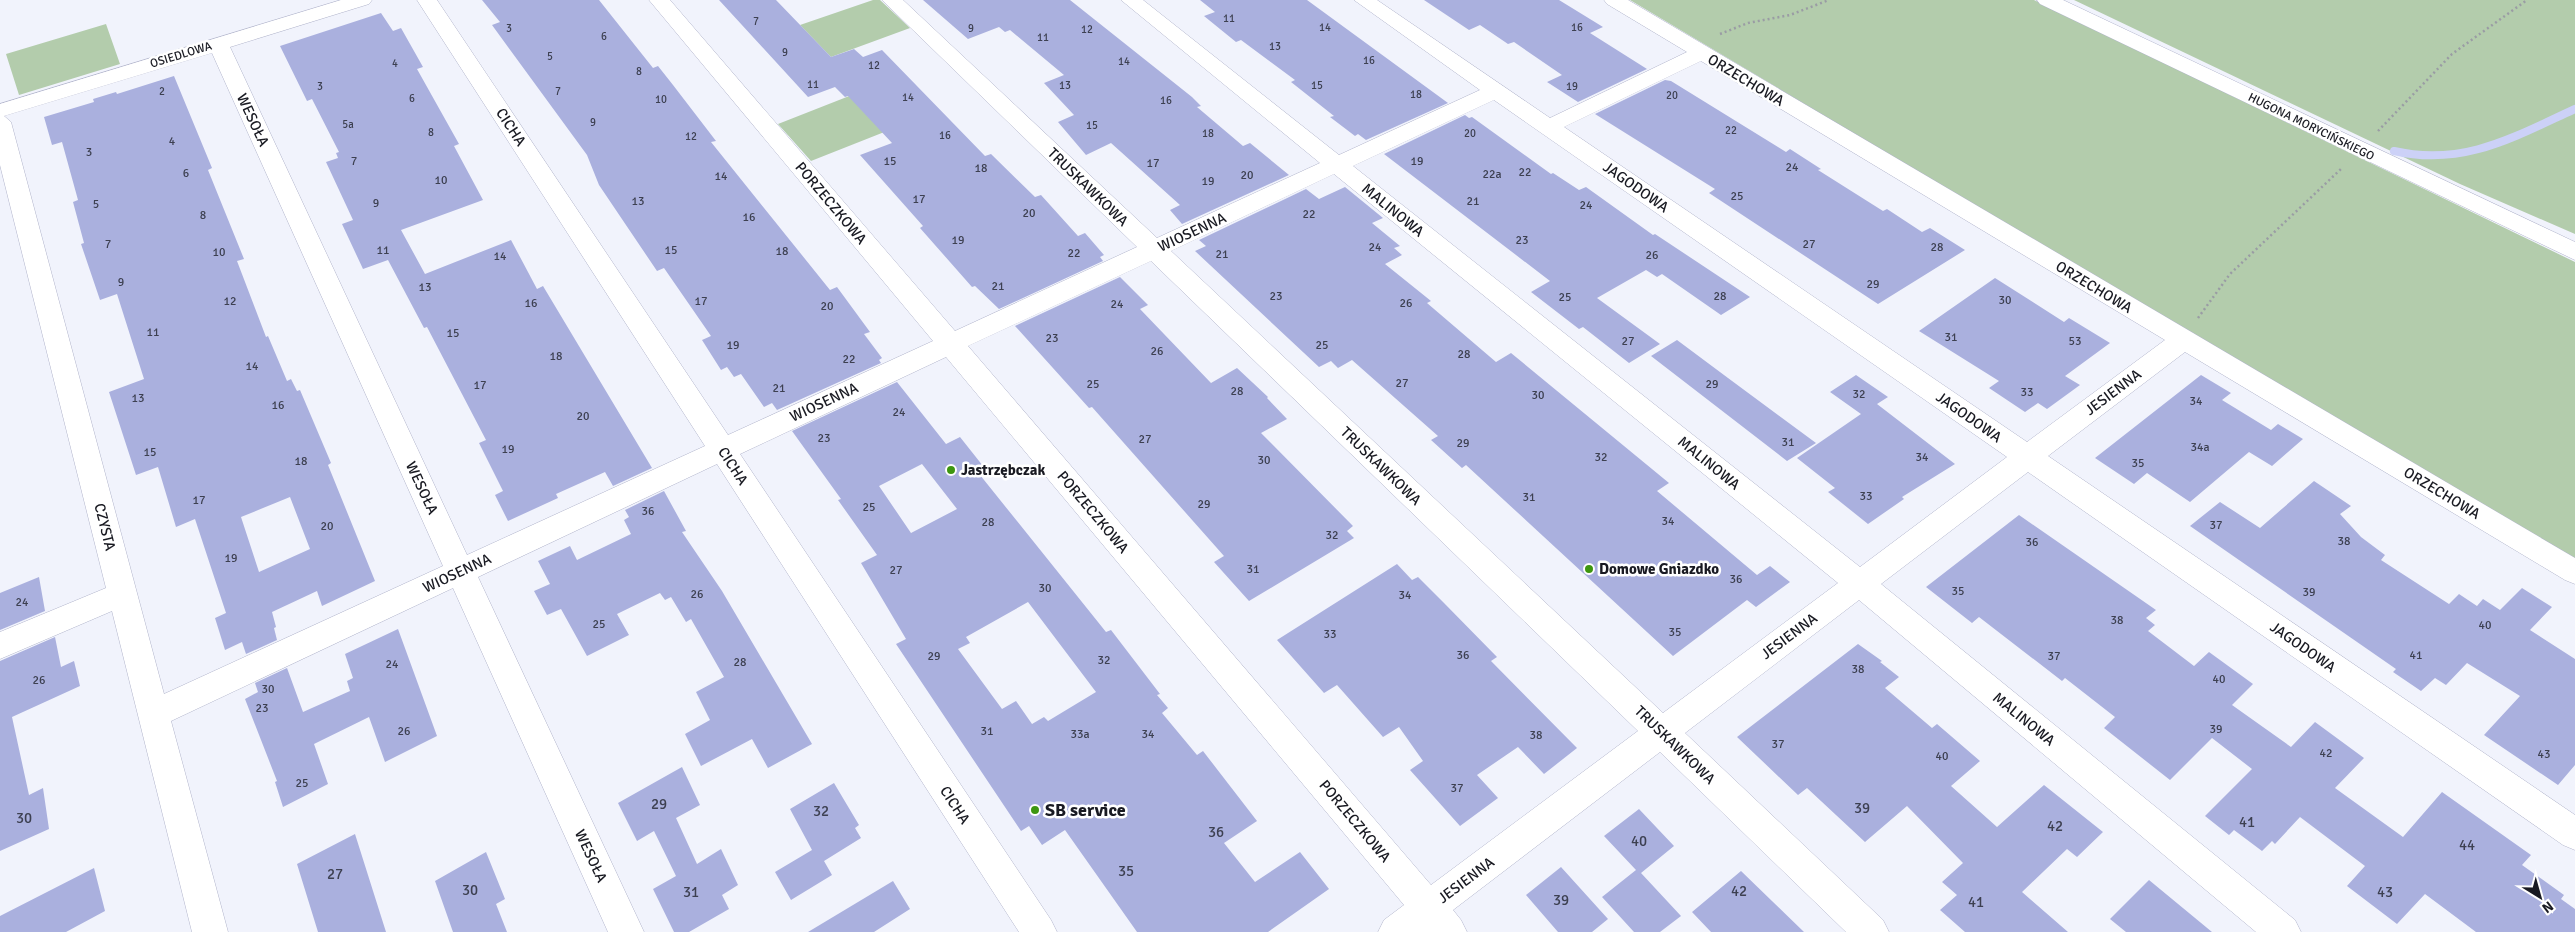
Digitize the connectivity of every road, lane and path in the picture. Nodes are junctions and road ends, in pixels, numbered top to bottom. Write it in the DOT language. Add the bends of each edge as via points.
graph roads {
  1 [pos="362,0"];
  2 [pos="427,0"];
  3 [pos="659,0"];
  4 [pos="892,0"];
  5 [pos="1131,0"];
  6 [pos="1364,0"];
  7 [pos="1614,0"];
  8 [pos="1829,0"];
  9 [pos="2047,0"];
  10 [pos="2527,0"];
  11 [pos="218,44"];
  12 [pos="1701,53"];
  13 [pos="1496,91"];
  14 [pos="0,111"];
  15 [pos="0,122"];
  16 [pos="1548,127"];
  17 [pos="2360,150"];
  18 [pos="1336,164"];
  19 [pos="1153,249"];
  20 [pos="2575,252"];
  21 [pos="2183,340"];
  22 [pos="950,344"];
  23 [pos="722,450"];
  24 [pos="2027,457"];
  25 [pos="460,571"];
  26 [pos="2575,572"];
  27 [pos="1859,583"];
  28 [pos="122,594"];
  29 [pos="0,646"];
  30 [pos="153,714"];
  31 [pos="1661,732"];
  32 [pos="2575,834"];
  33 [pos="1429,908"];
  34 [pos="210,932"];
  35 [pos="626,932"];
  36 [pos="1039,932"];
  37 [pos="1396,932"];
  38 [pos="1449,932"];
  39 [pos="1871,932"];
  40 [pos="2283,932"];
  1 -- 11 [label="street, OSIEDLOWA"];
  2 -- 23 [label="street, CICHA"];
  3 -- 22 [label="street, PORZECZKOWA"];
  4 -- 19 [label="street, TRUSKAWKOWA"];
  5 -- 18 [label="street, MALINOWA"];
  6 -- 13 [label="street, JAGODOWA"];
  7 -- 12 [label="street, ORZECHOWA"];
  8 -- 12 [label="path" via="1790,15 1748,23 1710,37"];
  9 -- 17 [label="street, HUGONA MORYCIŃSKIEGO"];
  10 -- 17 [label="path" via="2452,54"];
  11 -- 14 [label="street, OSIEDLOWA"];
  11 -- 25 [label="street, WESOŁA"];
  12 -- 16 [label="street"];
  12 -- 21 [label="street, ORZECHOWA"];
  13 -- 16 [label="street, JAGODOWA"];
  13 -- 18 [label="street, WIOSENNA"];
  15 -- 28 [label="street, CZYSTA"];
  16 -- 24 [label="street, JAGODOWA"];
  17 -- 20 [label="street, HUGONA MORYCIŃSKIEGO"];
  17 -- 21 [label="path" via="2230,274"];
  18 -- 19 [label="street, WIOSENNA"];
  18 -- 27 [label="street, MALINOWA"];
  19 -- 22 [label="street, WIOSENNA"];
  19 -- 31 [label="street, TRUSKAWKOWA"];
  21 -- 24 [label="street, JESIENNA"];
  21 -- 26 [label="street, ORZECHOWA"];
  22 -- 23 [label="street, WIOSENNA"];
  22 -- 33 [label="street, PORZECZKOWA"];
  23 -- 25 [label="street, WIOSENNA"];
  23 -- 36 [label="street, CICHA"];
  24 -- 27 [label="street, JESIENNA"];
  24 -- 32 [label="street, JAGODOWA"];
  25 -- 30 [label="street, WIOSENNA"];
  25 -- 35 [label="street, WESOŁA"];
  27 -- 31 [label="street, JESIENNA"];
  27 -- 40 [label="street, MALINOWA"];
  28 -- 29 [label="street"];
  28 -- 30 [label="street, CZYSTA"];
  30 -- 34 [label="street, CZYSTA"];
  31 -- 33 [label="street, JESIENNA"];
  31 -- 39 [label="street, TRUSKAWKOWA"];
  33 -- 37 [label="street, JESIENNA"];
  33 -- 38 [label="street, PORZECZKOWA"];
}
